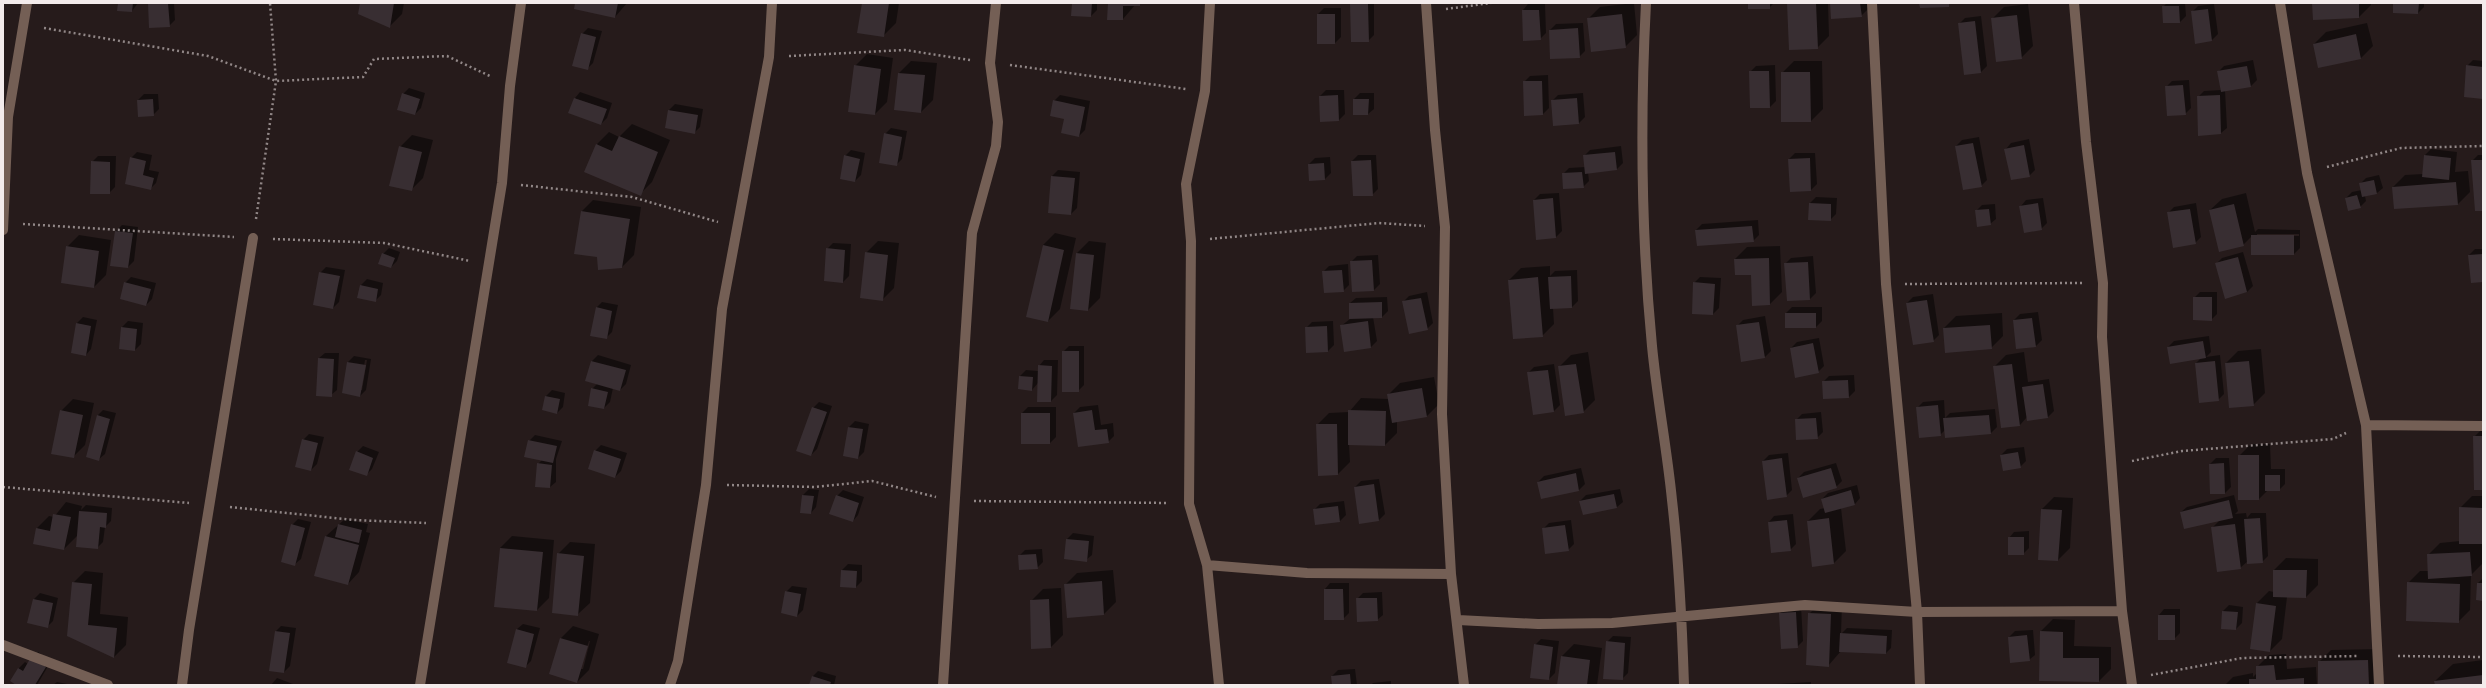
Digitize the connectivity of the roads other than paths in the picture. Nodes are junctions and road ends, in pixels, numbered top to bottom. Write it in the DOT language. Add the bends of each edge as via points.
graph roads {
  1 [pos="27,3"];
  2 [pos="521,3"];
  3 [pos="772,3"];
  4 [pos="996,3"];
  5 [pos="1210,3"];
  6 [pos="1646,3"];
  7 [pos="1872,3"];
  8 [pos="2074,3"];
  9 [pos="2280,3"];
  10 [pos="1426,7"];
  11 [pos="3,227"];
  12 [pos="253,238"];
  13 [pos="2366,425"];
  14 [pos="2483,426"];
  15 [pos="1207,565"];
  16 [pos="1451,574"];
  17 [pos="2122,611"];
  18 [pos="1917,612"];
  19 [pos="1682,616"];
  20 [pos="1458,620"];
  21 [pos="3,645"];
  22 [pos="2132,682"];
  23 [pos="108,685"];
  24 [pos="182,685"];
  25 [pos="420,685"];
  26 [pos="670,685"];
  27 [pos="943,685"];
  28 [pos="1219,685"];
  29 [pos="1464,685"];
  30 [pos="1684,685"];
  31 [pos="1920,685"];
  32 [pos="2379,685"];
  1 -- 11 [label="street" via="8,117"];
  2 -- 25 [label="street" via="510,86 502,183"];
  3 -- 26 [label="street" via="769,57 722,308 706,485 678,661"];
  4 -- 27 [label="street" via="990,62 998,122 996,146 972,233"];
  5 -- 15 [label="street" via="1205,91 1186,184 1191,241 1190,504"];
  6 -- 19 [label="street" via="1642,85 1642,213 1652,347 1672,500"];
  7 -- 18 [label="street" via="1886,284"];
  8 -- 17 [label="street" via="2086,142 2103,283 2102,337"];
  9 -- 13 [label="street" via="2307,173"];
  10 -- 16 [label="street" via="1445,227 1442,414"];
  12 -- 24 [label="street"];
  13 -- 14 [label="street"];
  13 -- 32 [label="street"];
  15 -- 16 [label="street" via="1307,573"];
  15 -- 28 [label="street"];
  16 -- 20 [label="street"];
  17 -- 18 [label="street"];
  17 -- 22 [label="street"];
  18 -- 19 [label="street" via="1805,605"];
  18 -- 31 [label="street"];
  19 -- 20 [label="street" via="1612,623 1538,624"];
  19 -- 30 [label="street"];
  20 -- 29 [label="street"];
  21 -- 23 [label="street"];
}
